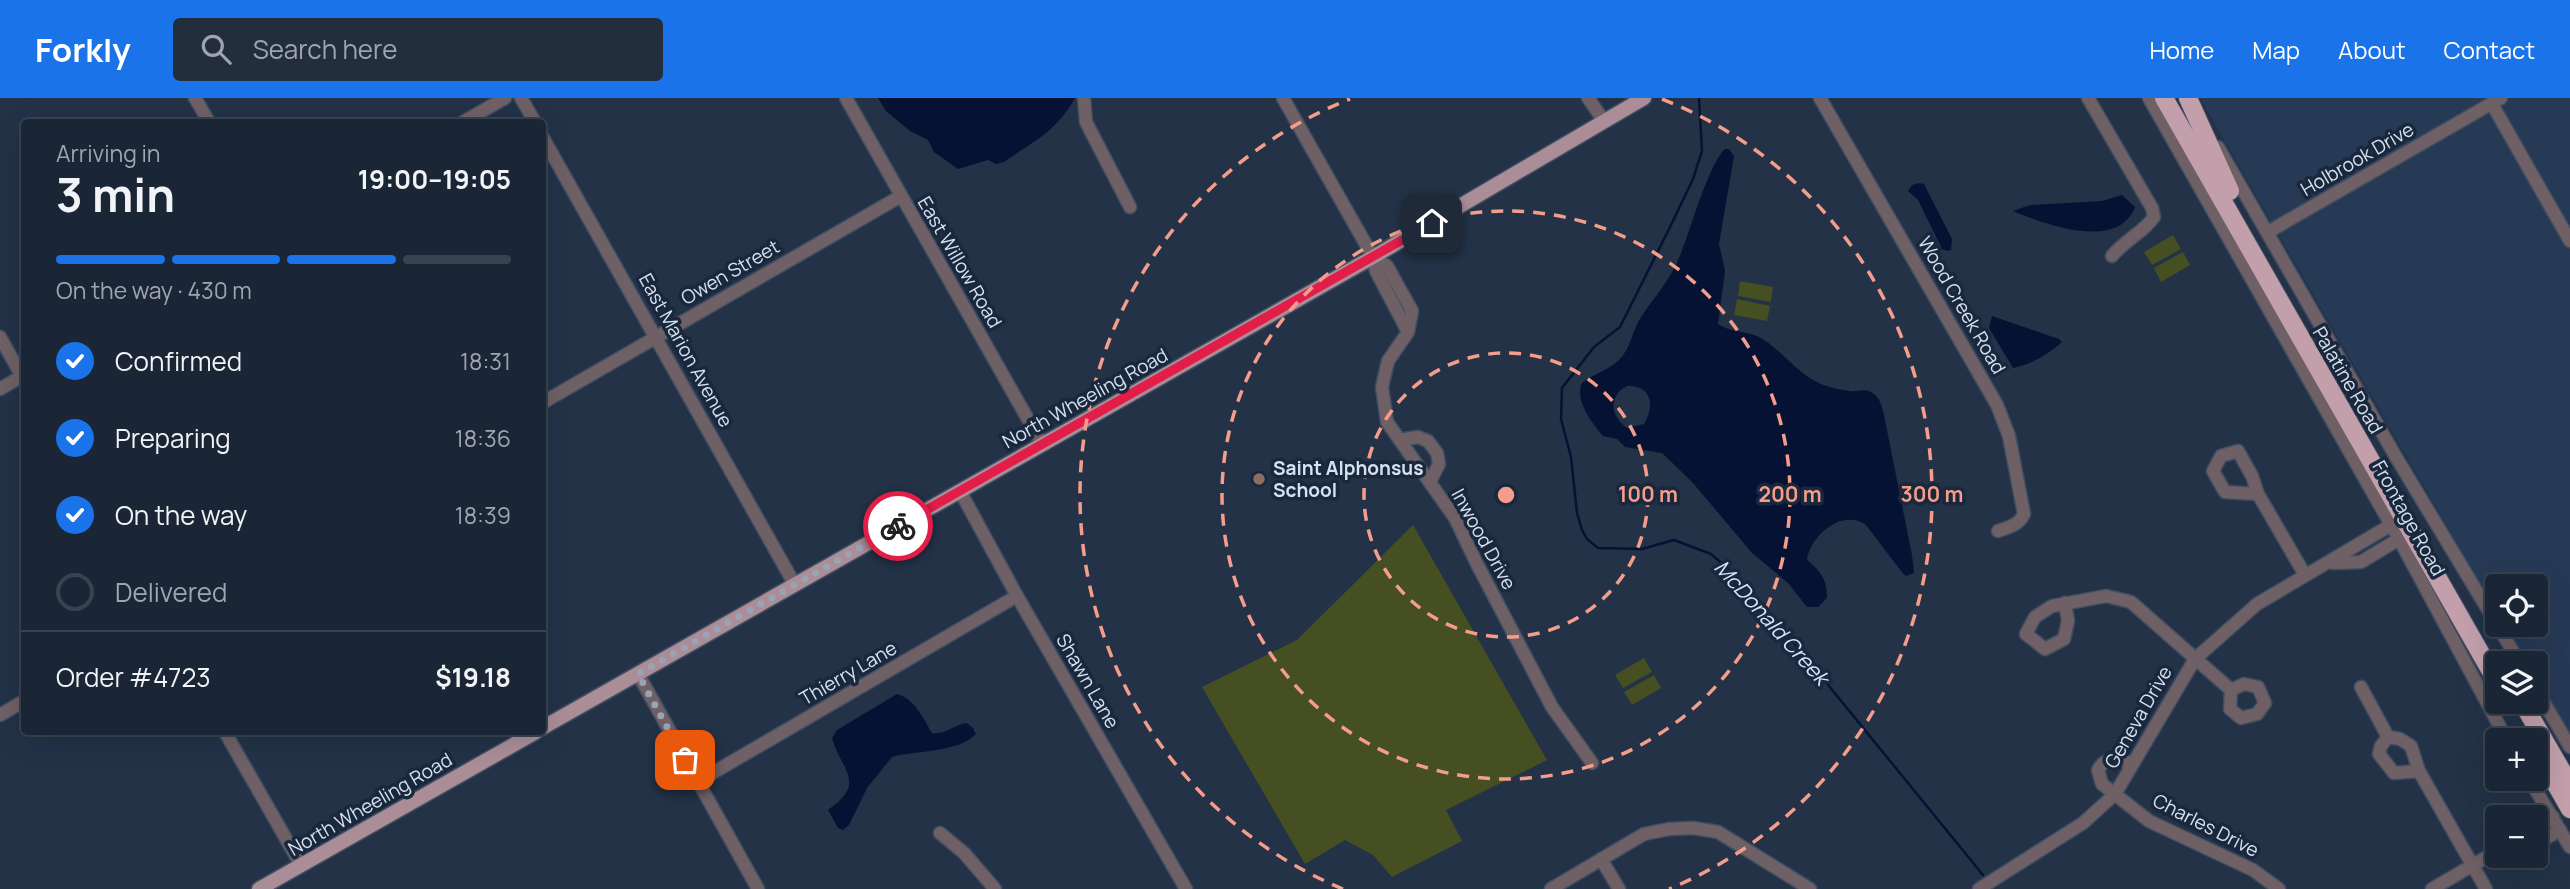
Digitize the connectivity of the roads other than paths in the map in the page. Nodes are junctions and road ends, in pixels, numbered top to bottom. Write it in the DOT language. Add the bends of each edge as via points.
graph roads {
  1 [pos="195,98"];
  2 [pos="506,98"];
  3 [pos="521,98"];
  4 [pos="846,98"];
  5 [pos="1084,98"];
  6 [pos="1283,98"];
  7 [pos="1588,98"];
  8 [pos="1644,98"];
  9 [pos="1820,98"];
  10 [pos="2088,98"];
  11 [pos="2149,98"];
  12 [pos="2164,98"];
  13 [pos="2177,98"];
  14 [pos="2188,98"];
  15 [pos="2496,101"];
  16 [pos="207,119"];
  17 [pos="468,119"];
  18 [pos="533,119"];
  19 [pos="1604,121"];
  20 [pos="546,143"];
  21 [pos="2230,191"];
  22 [pos="901,196"];
  23 [pos="1130,207"];
  24 [pos="2267,232"];
  25 [pos="2570,241"];
  26 [pos="2112,256"];
  27 [pos="1373,257"];
  28 [pos="0,337"];
  29 [pos="657,337"];
  30 [pos="21,372"];
  31 [pos="21,378"];
  32 [pos="0,389"];
  33 [pos="546,400"];
  34 [pos="1400,440"];
  35 [pos="1042,444"];
  36 [pos="1430,482"];
  37 [pos="960,491"];
  38 [pos="2258,494"];
  39 [pos="2391,525"];
  40 [pos="1998,531"];
  41 [pos="2399,539"];
  42 [pos="2329,563"];
  43 [pos="2305,575"];
  44 [pos="795,585"];
  45 [pos="1017,596"];
  46 [pos="2066,603"];
  47 [pos="2493,651"];
  48 [pos="2513,651"];
  49 [pos="2195,659"];
  50 [pos="2485,661"];
  51 [pos="638,674"];
  52 [pos="2361,687"];
  53 [pos="2231,690"];
  54 [pos="21,703"];
  55 [pos="2548,709"];
  56 [pos="2529,714"];
  57 [pos="0,715"];
  58 [pos="546,722"];
  59 [pos="2501,728"];
  60 [pos="227,735"];
  61 [pos="523,735"];
  62 [pos="2394,738"];
  63 [pos="2570,747"];
  64 [pos="1592,763"];
  65 [pos="2132,763"];
  66 [pos="2548,770"];
  67 [pos="2419,771"];
  68 [pos="697,782"];
  69 [pos="2570,785"];
  70 [pos="2537,791"];
  71 [pos="2116,794"];
  72 [pos="2570,809"];
  73 [pos="2553,817"];
  74 [pos="2548,820"];
  75 [pos="2560,830"];
  76 [pos="940,833"];
  77 [pos="2548,837"];
  78 [pos="2570,847"];
  79 [pos="1601,859"];
  80 [pos="2485,859"];
  81 [pos="301,865"];
  82 [pos="2472,865"];
  83 [pos="1980,888"];
  84 [pos="259,889"];
  85 [pos="758,889"];
  86 [pos="995,889"];
  87 [pos="1185,889"];
  88 [pos="1551,889"];
  89 [pos="1619,889"];
  90 [pos="1810,889"];
  91 [pos="2279,889"];
  92 [pos="2432,889"];
  93 [pos="2486,889"];
  1 -- 16 [label="street"];
  2 -- 17 [label="street"];
  3 -- 18 [label="street"];
  4 -- 22 [label="street, East Willow Road"];
  5 -- 23 [label="street" via="1086,122"];
  6 -- 27 [label="street, Inwood Drive"];
  7 -- 19 [label="street"];
  8 -- 19 [label="main road, North Wheeling Road"];
  9 -- 40 [label="street, Wood Creek Road" via="2004,420 2025,514"];
  10 -- 26 [label="street" via="2154,217"];
  11 -- 39 [label="street, Frontage Road"];
  12 -- 50 [label="highway, Palatine Road"];
  13 -- 21 [label="highway, Palatine Road"];
  14 -- 21 [label="highway"];
  14 -- 24 [label="street, Frontage Road"];
  15 -- 24 [label="street, Holbrook Drive"];
  15 -- 25 [label="street"];
  19 -- 27 [label="main road, North Wheeling Road"];
  20 -- 29 [label="street, East Marion Avenue"];
  21 -- 47 [label="highway, Palatine Road"];
  22 -- 29 [label="street, Owen Street"];
  22 -- 35 [label="street, East Willow Road"];
  24 -- 48 [label="street, Frontage Road"];
  27 -- 34 [label="street, Inwood Drive" via="1387,267 1412,311 1412,323 1388,360 1382,387 1387,422"];
  27 -- 35 [label="main road, North Wheeling Road"];
  28 -- 30 [label="street"];
  29 -- 33 [label="street, Owen Street"];
  29 -- 44 [label="street, East Marion Avenue"];
  31 -- 32 [label="street"];
  34 -- 36 [label="street, Inwood Drive"];
  34 -- 36 [label="street" via="1418,437 1437,453 1439,464"];
  35 -- 37 [label="main road, North Wheeling Road"];
  36 -- 64 [label="street, Inwood Drive" via="1455,518 1552,708"];
  37 -- 44 [label="main road, North Wheeling Road"];
  37 -- 45 [label="street, Shawn Lane"];
  38 -- 38 [label="street" via="2238,451 2221,456 2213,471 2225,492"];
  38 -- 43 [label="street"];
  39 -- 41 [label="street, Frontage Road"];
  39 -- 42 [label="street, Geneva Drive"];
  41 -- 42 [label="street, Geneva Drive" via="2361,562"];
  41 -- 59 [label="street, Frontage Road"];
  42 -- 43 [label="street, Geneva Drive"];
  43 -- 49 [label="street, Geneva Drive" via="2257,604"];
  44 -- 51 [label="main road, North Wheeling Road"];
  45 -- 68 [label="street, Thierry Lane"];
  45 -- 87 [label="street, Shawn Lane"];
  46 -- 46 [label="street" via="2035,617 2026,634 2045,649 2064,639"];
  46 -- 49 [label="street" via="2106,596 2131,602"];
  49 -- 53 [label="street"];
  49 -- 65 [label="street, Geneva Drive"];
  51 -- 58 [label="main road, North Wheeling Road"];
  51 -- 68 [label="street"];
  52 -- 62 [label="street"];
  54 -- 57 [label="street"];
  55 -- 63 [label="street"];
  56 -- 69 [label="highway"];
  60 -- 81 [label="street"];
  61 -- 81 [label="main road, North Wheeling Road"];
  62 -- 67 [label="street" via="2411,746"];
  62 -- 67 [label="street" via="2381,746 2379,754 2394,773"];
  65 -- 71 [label="street, Geneva Drive"];
  65 -- 71 [label="street, Charles Drive" via="2111,759 2098,770 2102,784"];
  66 -- 72 [label="highway"];
  67 -- 82 [label="street"];
  68 -- 85 [label="street"];
  70 -- 73 [label="street"];
  71 -- 83 [label="street, Geneva Drive" via="2083,823"];
  71 -- 91 [label="street, Charles Drive" via="2149,821 2253,870"];
  73 -- 74 [label="street"];
  73 -- 75 [label="street"];
  75 -- 77 [label="street"];
  75 -- 78 [label="street"];
  76 -- 86 [label="street"];
  79 -- 88 [label="street"];
  79 -- 89 [label="street"];
  79 -- 90 [label="street" via="1644,834 1693,828 1718,832"];
  80 -- 82 [label="street"];
  81 -- 84 [label="main road, North Wheeling Road"];
  82 -- 92 [label="street"];
  82 -- 93 [label="street"];
}
